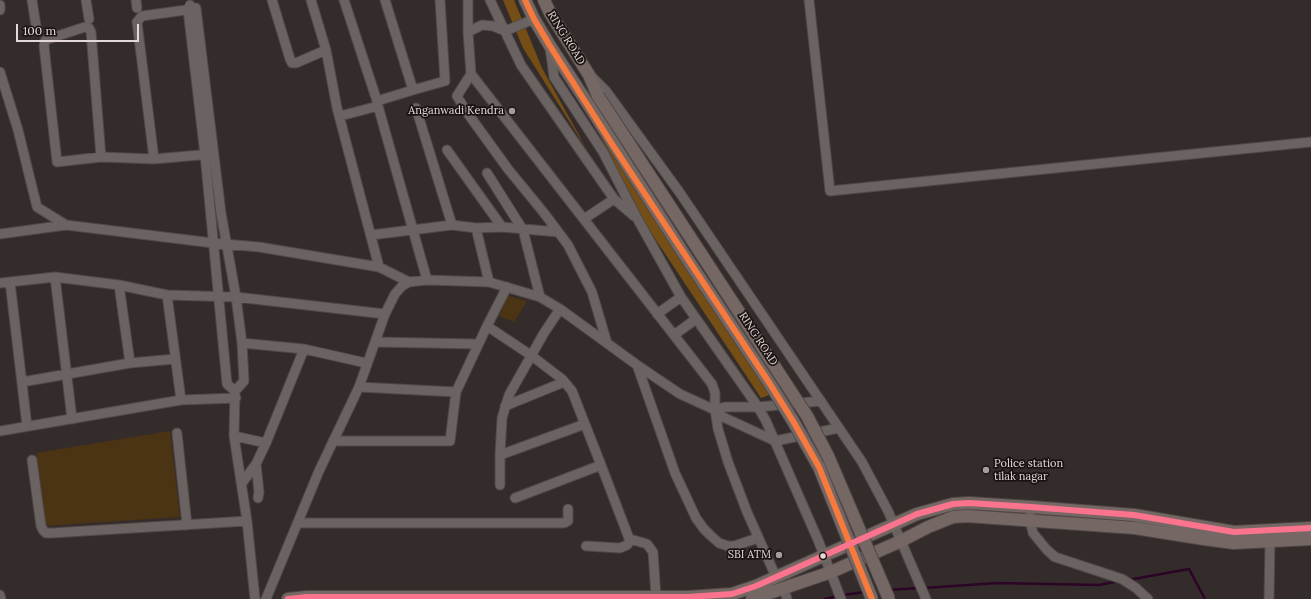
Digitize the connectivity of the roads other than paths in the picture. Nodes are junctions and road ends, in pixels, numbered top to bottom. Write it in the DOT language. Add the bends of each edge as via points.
graph roads {
  1 [pos="32,0"];
  2 [pos="86,0"];
  3 [pos="272,0"];
  4 [pos="311,0"];
  5 [pos="344,0"];
  6 [pos="385,0"];
  7 [pos="440,0"];
  8 [pos="468,0"];
  9 [pos="490,0"];
  10 [pos="525,0"];
  11 [pos="544,0"];
  12 [pos="809,0"];
  13 [pos="0,5"];
  14 [pos="190,6"];
  15 [pos="0,10"];
  16 [pos="89,19"];
  17 [pos="534,19"];
  18 [pos="36,26"];
  19 [pos="505,31"];
  20 [pos="468,32"];
  21 [pos="550,46"];
  22 [pos="326,50"];
  23 [pos="0,72"];
  24 [pos="471,74"];
  25 [pos="589,75"];
  26 [pos="413,90"];
  27 [pos="416,108"];
  28 [pos="340,116"];
  29 [pos="1311,142"];
  30 [pos="447,150"];
  31 [pos="210,154"];
  32 [pos="101,157"];
  33 [pos="154,159"];
  34 [pos="487,173"];
  35 [pos="614,199"];
  36 [pos="210,212"];
  37 [pos="221,213"];
  38 [pos="636,218"];
  39 [pos="584,219"];
  40 [pos="66,225"];
  41 [pos="452,225"];
  42 [pos="502,227"];
  43 [pos="476,228"];
  44 [pos="412,230"];
  45 [pos="523,230"];
  46 [pos="558,232"];
  47 [pos="0,234"];
  48 [pos="371,235"];
  49 [pos="213,243"];
  50 [pos="226,244"];
  51 [pos="379,267"];
  52 [pos="55,277"];
  53 [pos="427,280"];
  54 [pos="10,282"];
  55 [pos="408,282"];
  56 [pos="489,282"];
  57 [pos="0,283"];
  58 [pos="119,285"];
  59 [pos="507,287"];
  60 [pos="167,295"];
  61 [pos="219,297"];
  62 [pos="236,297"];
  63 [pos="540,297"];
  64 [pos="681,297"];
  65 [pos="560,309"];
  66 [pos="385,314"];
  67 [pos="657,314"];
  68 [pos="696,319"];
  69 [pos="487,326"];
  70 [pos="674,335"];
  71 [pos="375,342"];
  72 [pos="242,343"];
  73 [pos="607,343"];
  74 [pos="478,344"];
  75 [pos="304,349"];
  76 [pos="532,356"];
  77 [pos="175,359"];
  78 [pos="130,364"];
  79 [pos="366,364"];
  80 [pos="637,365"];
  81 [pos="67,375"];
  82 [pos="22,382"];
  83 [pos="564,382"];
  84 [pos="359,388"];
  85 [pos="456,392"];
  86 [pos="236,395"];
  87 [pos="181,400"];
  88 [pos="821,401"];
  89 [pos="505,406"];
  90 [pos="758,407"];
  91 [pos="715,410"];
  92 [pos="72,418"];
  93 [pos="585,424"];
  94 [pos="27,426"];
  95 [pos="839,428"];
  96 [pos="0,431"];
  97 [pos="177,433"];
  98 [pos="234,436"];
  99 [pos="775,440"];
  100 [pos="333,441"];
  101 [pos="266,443"];
  102 [pos="500,455"];
  103 [pos="32,460"];
  104 [pos="256,464"];
  105 [pos="600,465"];
  106 [pos="242,483"];
  107 [pos="500,485"];
  108 [pos="258,498"];
  109 [pos="515,498"];
  110 [pos="1031,507"];
  111 [pos="568,508"];
  112 [pos="247,521"];
  113 [pos="1030,521"];
  114 [pos="298,523"];
  115 [pos="187,525"];
  116 [pos="895,525"];
  117 [pos="1311,528"];
  118 [pos="758,538"];
  119 [pos="1311,538"];
  120 [pos="630,539"];
  121 [pos="902,541"];
  122 [pos="1270,541"];
  123 [pos="586,546"];
  124 [pos="825,556"];
  125 [pos="831,572"];
  126 [pos="776,577"];
  127 [pos="786,594"];
  128 [pos="0,595"];
  129 [pos="839,595"];
  130 [pos="925,596"];
  131 [pos="656,597"];
  132 [pos="1,599"];
  133 [pos="255,599"];
  134 [pos="266,599"];
  135 [pos="288,599"];
  136 [pos="752,599"];
  137 [pos="872,599"];
  138 [pos="889,599"];
  139 [pos="1148,599"];
  140 [pos="1269,599"];
  1 -- 18 [label="street"];
  2 -- 16 [label="street"];
  3 -- 22 [label="street" via="292,63"];
  4 -- 22 [label="street"];
  5 -- 26 [label="street" via="377,101"];
  6 -- 26 [label="street"];
  7 -- 26 [label="street" via="445,81"];
  8 -- 20 [label="street"];
  9 -- 19 [label="street"];
  10 -- 17 [label="main road, RING ROAD"];
  11 -- 25 [label="main road, RING ROAD"];
  12 -- 29 [label="street" via="830,191"];
  13 -- 15 [label="street"];
  14 -- 31 [label="street"];
  14 -- 33 [label="street" via="142,16 137,22"];
  17 -- 19 [label="street"];
  17 -- 21 [label="main road, RING ROAD"];
  19 -- 20 [label="street" via="482,25"];
  19 -- 35 [label="street" via="521,65"];
  20 -- 24 [label="street"];
  21 -- 38 [label="street" via="554,77 603,152"];
  21 -- 137 [label="main road, RING ROAD, bridge" via="793,421 819,467"];
  22 -- 28 [label="street"];
  23 -- 40 [label="street" via="18,130 37,207"];
  24 -- 39 [label="street"];
  24 -- 46 [label="street" via="457,96 508,169"];
  25 -- 88 [label="street" via="606,92 671,180"];
  25 -- 138 [label="main road, RING ROAD, bridge" via="598,96 808,416 828,456"];
  27 -- 41 [label="street"];
  28 -- 44 [label="street" via="378,106"];
  28 -- 48 [label="street"];
  30 -- 42 [label="street"];
  31 -- 33 [label="street"];
  31 -- 36 [label="street"];
  31 -- 37 [label="street"];
  32 -- 32 [label="street" via="91,32 85,27 45,41 57,162"];
  32 -- 33 [label="street"];
  34 -- 45 [label="street"];
  35 -- 38 [label="street"];
  35 -- 39 [label="street"];
  36 -- 37 [label="street"];
  36 -- 49 [label="street"];
  37 -- 50 [label="street"];
  38 -- 64 [label="street"];
  39 -- 67 [label="street"];
  40 -- 47 [label="street"];
  40 -- 49 [label="street"];
  41 -- 43 [label="street"];
  41 -- 44 [label="street"];
  42 -- 43 [label="street"];
  42 -- 45 [label="street"];
  43 -- 56 [label="street"];
  44 -- 48 [label="street"];
  44 -- 53 [label="street"];
  45 -- 46 [label="street"];
  45 -- 63 [label="street"];
  46 -- 73 [label="street" via="568,245 592,292"];
  48 -- 51 [label="street"];
  49 -- 50 [label="street"];
  49 -- 61 [label="street"];
  50 -- 51 [label="street"];
  50 -- 62 [label="street"];
  51 -- 55 [label="street"];
  52 -- 54 [label="street"];
  52 -- 58 [label="street"];
  52 -- 81 [label="street"];
  53 -- 55 [label="street"];
  53 -- 56 [label="street"];
  54 -- 57 [label="street"];
  54 -- 82 [label="street"];
  55 -- 66 [label="street" via="395,294"];
  56 -- 59 [label="street"];
  58 -- 60 [label="street"];
  58 -- 78 [label="street"];
  59 -- 63 [label="street"];
  59 -- 69 [label="street"];
  60 -- 61 [label="street"];
  60 -- 77 [label="street"];
  61 -- 62 [label="street"];
  61 -- 86 [label="street" via="226,384"];
  62 -- 66 [label="street"];
  62 -- 72 [label="street"];
  63 -- 65 [label="street"];
  64 -- 67 [label="street"];
  64 -- 68 [label="street"];
  65 -- 73 [label="street"];
  65 -- 76 [label="street"];
  66 -- 71 [label="street"];
  67 -- 70 [label="street"];
  68 -- 70 [label="street"];
  68 -- 90 [label="street"];
  69 -- 74 [label="street"];
  69 -- 76 [label="street"];
  70 -- 91 [label="street" via="712,384"];
  71 -- 74 [label="street"];
  71 -- 79 [label="street"];
  72 -- 75 [label="street"];
  72 -- 86 [label="street" via="244,381"];
  73 -- 80 [label="street"];
  74 -- 85 [label="street"];
  75 -- 79 [label="street"];
  75 -- 101 [label="street"];
  76 -- 83 [label="street"];
  76 -- 89 [label="street"];
  77 -- 78 [label="street"];
  77 -- 87 [label="street"];
  78 -- 81 [label="street"];
  79 -- 84 [label="street"];
  80 -- 91 [label="street" via="680,394"];
  80 -- 118 [label="street" via="675,473 696,518 710,535 728,546"];
  81 -- 82 [label="street"];
  81 -- 92 [label="street"];
  82 -- 94 [label="street"];
  83 -- 89 [label="street"];
  83 -- 93 [label="street" via="572,391"];
  84 -- 85 [label="street"];
  84 -- 100 [label="street"];
  85 -- 100 [label="street" via="450,441"];
  86 -- 87 [label="street"];
  86 -- 98 [label="street"];
  87 -- 92 [label="street"];
  88 -- 90 [label="street"];
  88 -- 95 [label="street"];
  89 -- 102 [label="street"];
  90 -- 91 [label="street" via="725,407"];
  90 -- 99 [label="street"];
  91 -- 99 [label="street" via="723,417"];
  91 -- 118 [label="street" via="728,462"];
  92 -- 94 [label="street"];
  93 -- 102 [label="street"];
  93 -- 105 [label="street"];
  94 -- 96 [label="street"];
  95 -- 99 [label="street"];
  95 -- 116 [label="street" via="862,462"];
  97 -- 115 [label="street"];
  98 -- 101 [label="street"];
  98 -- 106 [label="street"];
  99 -- 124 [label="street"];
  100 -- 114 [label="street" via="318,471"];
  101 -- 104 [label="street"];
  102 -- 107 [label="street"];
  103 -- 115 [label="street" via="41,526 46,532"];
  104 -- 106 [label="street"];
  104 -- 108 [label="street"];
  105 -- 109 [label="street"];
  105 -- 120 [label="street"];
  106 -- 112 [label="street"];
  110 -- 113 [label="street"];
  110 -- 116 [label="main road" via="953,504 917,514"];
  110 -- 117 [label="main road" via="1134,515 1234,532"];
  111 -- 114 [label="street" via="568,522 564,523"];
  112 -- 115 [label="street"];
  112 -- 133 [label="street"];
  113 -- 121 [label="main road" via="953,517 935,523"];
  113 -- 122 [label="main road" via="1135,528 1234,542"];
  113 -- 139 [label="street" via="1033,533 1055,557 1122,579"];
  114 -- 134 [label="street"];
  116 -- 121 [label="street"];
  116 -- 124 [label="main road"];
  118 -- 126 [label="street"];
  119 -- 122 [label="main road"];
  120 -- 123 [label="street" via="627,545 620,548"];
  120 -- 131 [label="street" via="647,544 653,552"];
  121 -- 125 [label="main road"];
  121 -- 130 [label="street"];
  122 -- 140 [label="street"];
  124 -- 125 [label="street"];
  124 -- 126 [label="main road"];
  125 -- 127 [label="main road"];
  125 -- 129 [label="street"];
  126 -- 131 [label="main road" via="732,594"];
  127 -- 136 [label="main road"];
  128 -- 132 [label="street"];
  131 -- 135 [label="main road"];
}
